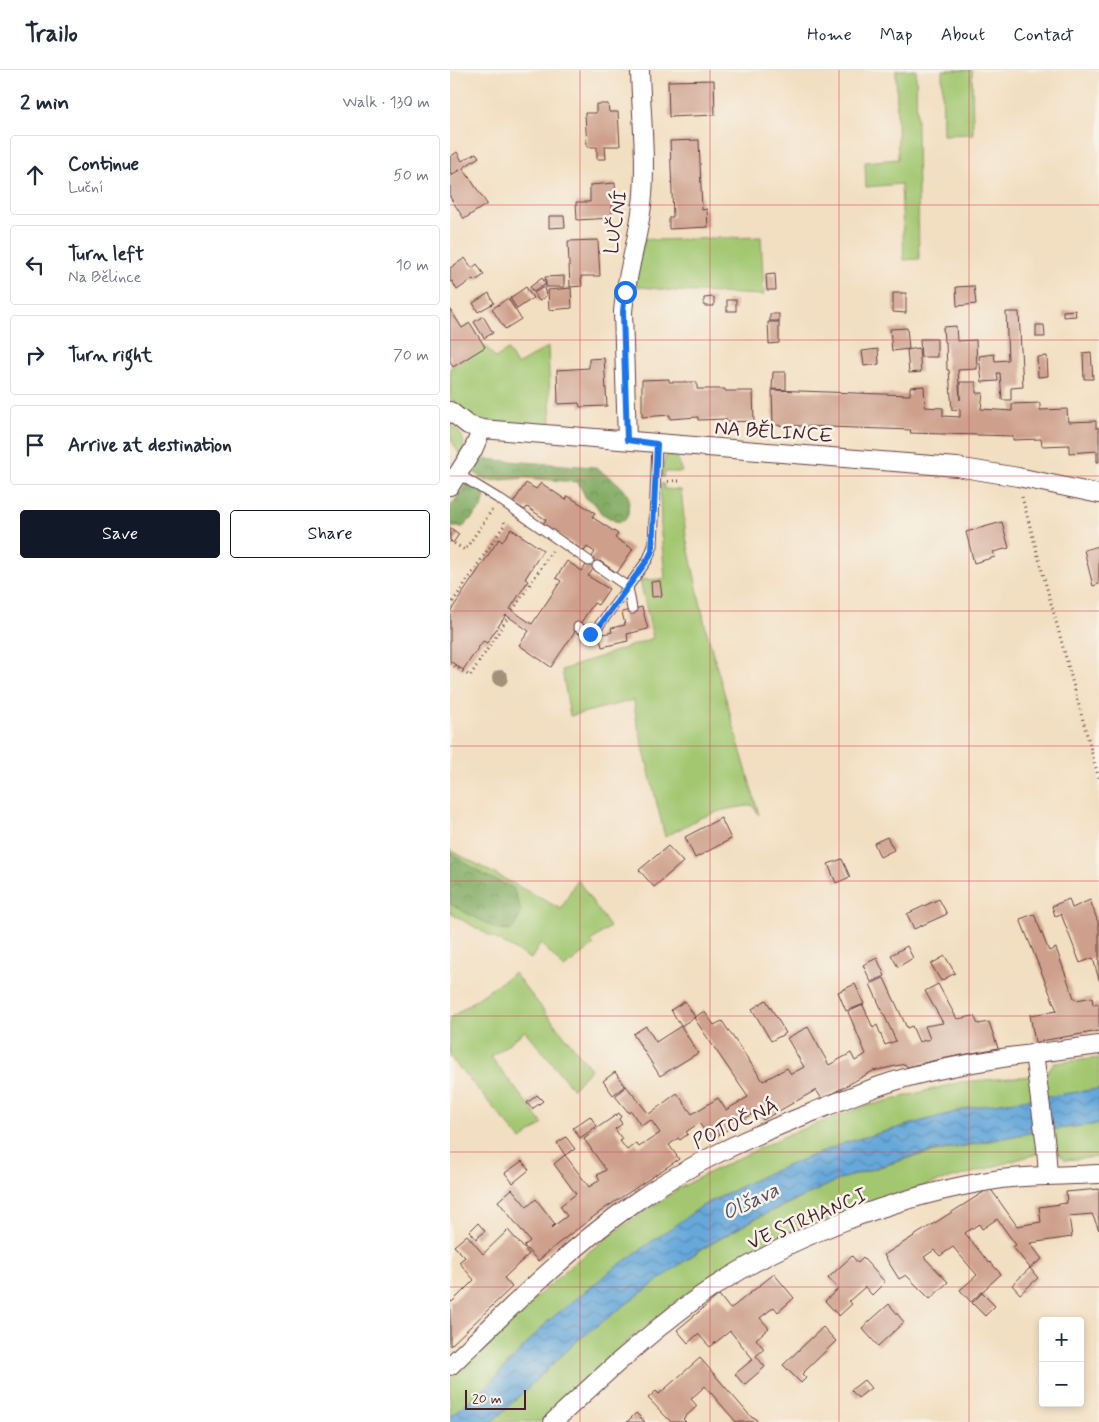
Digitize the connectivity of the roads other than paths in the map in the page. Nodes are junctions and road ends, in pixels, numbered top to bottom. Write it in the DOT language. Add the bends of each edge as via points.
graph roads {
  1 [pos="640,70"];
  2 [pos="450,411"];
  3 [pos="482,429"];
  4 [pos="627,440"];
  5 [pos="657,444"];
  6 [pos="454,480"];
  7 [pos="1099,494"];
  8 [pos="628,587"];
  9 [pos="632,609"];
  10 [pos="578,627"];
  11 [pos="1099,1045"];
  12 [pos="1034,1053"];
  13 [pos="1099,1174"];
  14 [pos="1048,1175"];
  15 [pos="450,1366"];
  16 [pos="553,1422"];
  1 -- 4 [label="street, LUČNÍ" via="643,196 623,312"];
  2 -- 3 [label="street, NA BĚLINCE" via="468,425"];
  3 -- 4 [label="street, NA BĚLINCE"];
  3 -- 6 [label="street"];
  4 -- 5 [label="street, NA BĚLINCE"];
  5 -- 7 [label="street, NA BĚLINCE" via="957,467"];
  5 -- 8 [label="lane" via="653,546"];
  6 -- 8 [label="lane" via="500,499"];
  8 -- 9 [label="lane"];
  8 -- 10 [label="lane" via="594,632 588,633"];
  11 -- 12 [label="street, POTOČNÁ"];
  12 -- 14 [label="street"];
  12 -- 15 [label="street, POTOČNÁ" via="946,1068 874,1087 703,1160 635,1202 570,1252"];
  13 -- 14 [label="street, VE STRHANCI"];
  14 -- 16 [label="street, VE STRHANCI" via="983,1182 930,1195 871,1212 787,1246 694,1300 636,1346"];
}
